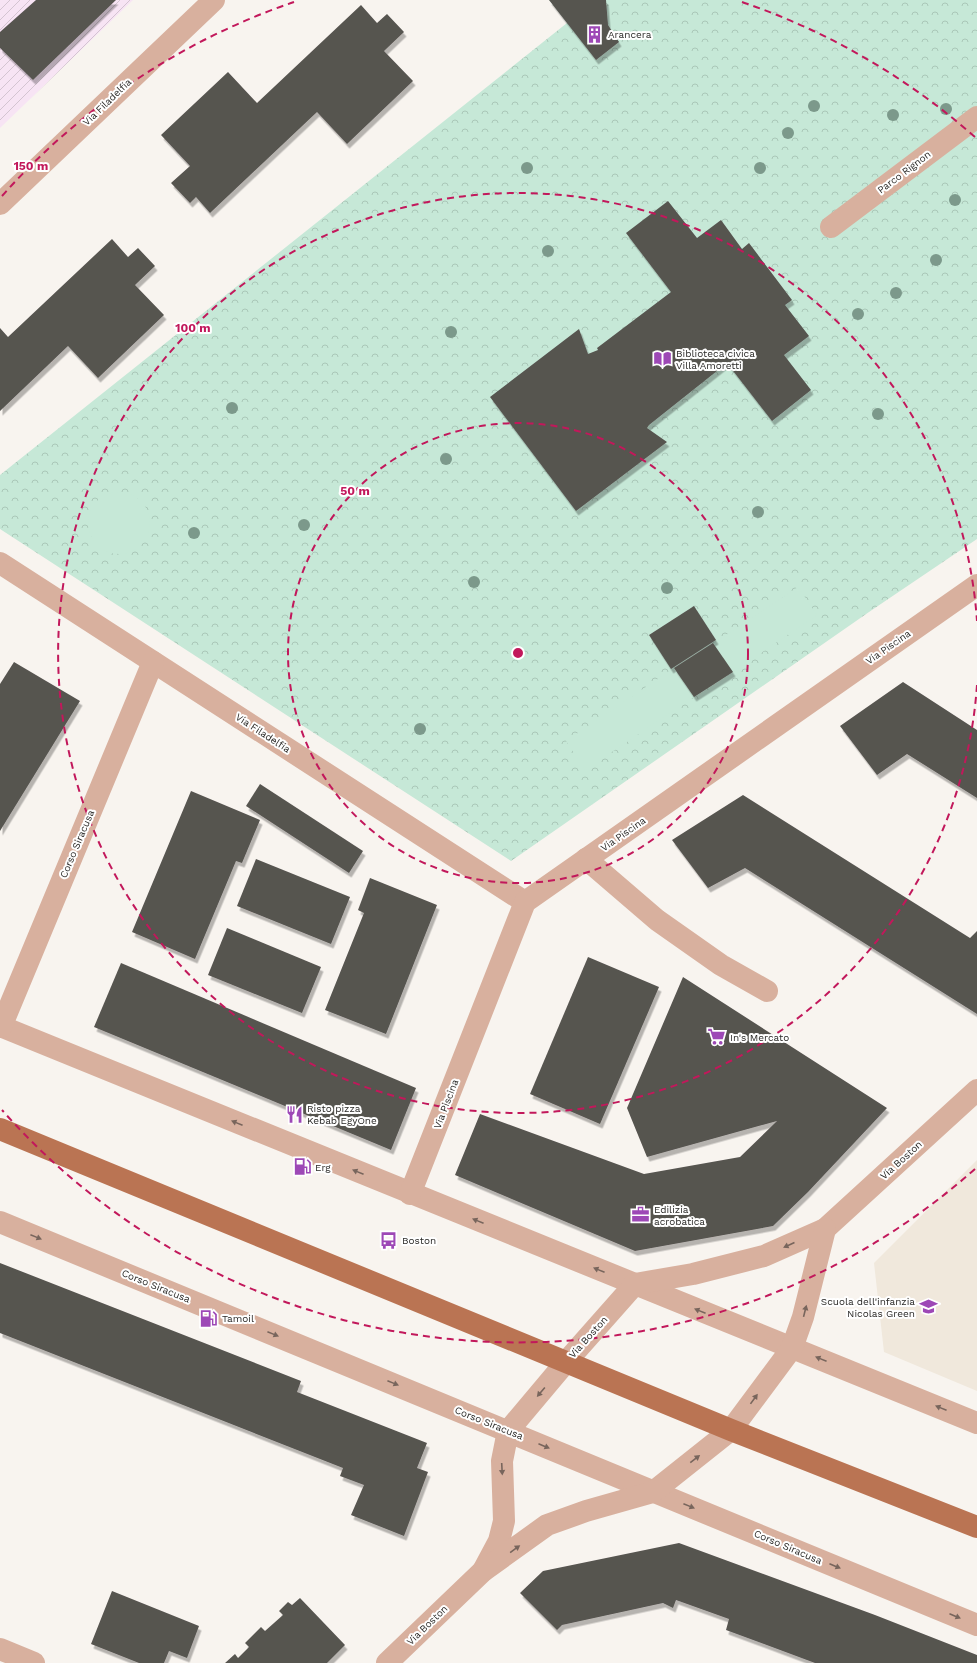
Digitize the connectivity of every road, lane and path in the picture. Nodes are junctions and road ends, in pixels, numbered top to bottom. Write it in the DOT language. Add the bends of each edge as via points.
graph roads {
  1 [pos="214,0"];
  2 [pos="977,117"];
  3 [pos="0,204"];
  4 [pos="831,227"];
  5 [pos="0,563"];
  6 [pos="977,585"];
  7 [pos="153,662"];
  8 [pos="586,859"];
  9 [pos="525,902"];
  10 [pos="767,991"];
  11 [pos="0,1026"];
  12 [pos="977,1090"];
  13 [pos="0,1129"];
  14 [pos="410,1194"];
  15 [pos="0,1222"];
  16 [pos="825,1229"];
  17 [pos="635,1284"];
  18 [pos="792,1348"];
  19 [pos="566,1362"];
  20 [pos="977,1423"];
  21 [pos="731,1430"];
  22 [pos="508,1431"];
  23 [pos="653,1492"];
  24 [pos="977,1527"];
  25 [pos="483,1571"];
  26 [pos="977,1625"];
  27 [pos="0,1649"];
  28 [pos="34,1663"];
  29 [pos="387,1663"];
  1 -- 3 [label="street, Via Filadelfia"];
  2 -- 4 [label="street, Parco Rignon"];
  5 -- 7 [label="street, Via Filadelfia"];
  6 -- 8 [label="street, Via Piscina"];
  7 -- 9 [label="street, Via Filadelfia"];
  7 -- 11 [label="street, Corso Siracusa"];
  8 -- 9 [label="street, Via Piscina"];
  8 -- 10 [label="street" via="657,920 721,965"];
  9 -- 14 [label="street, Via Piscina"];
  14 -- 11 [label="street, Corso Siracusa, one-way"];
  12 -- 16 [label="street, Via Boston"];
  13 -- 19 [label="main road"];
  17 -- 14 [label="street, Corso Siracusa, one-way"];
  15 -- 22 [label="street, Corso Siracusa, one-way"];
  16 -- 17 [label="street, Via Boston, one-way" via="764,1256 693,1274"];
  18 -- 16 [label="street, Via Boston, one-way" via="803,1317"];
  18 -- 17 [label="street, Corso Siracusa, one-way"];
  17 -- 19 [label="street, Via Boston"];
  20 -- 18 [label="street, Corso Siracusa, one-way"];
  21 -- 18 [label="street, Via Boston, one-way"];
  19 -- 21 [label="main road"];
  19 -- 22 [label="street, Via Boston, one-way"];
  23 -- 21 [label="street, Via Boston, one-way"];
  21 -- 24 [label="main road"];
  22 -- 23 [label="street, Corso Siracusa, one-way"];
  22 -- 25 [label="street, Via Boston, one-way" via="502,1461 504,1521 499,1541"];
  25 -- 23 [label="street, Via Boston, one-way" via="547,1525"];
  23 -- 26 [label="street, Corso Siracusa, one-way"];
  25 -- 29 [label="street, Via Boston"];
  27 -- 28 [label="street"];
}
